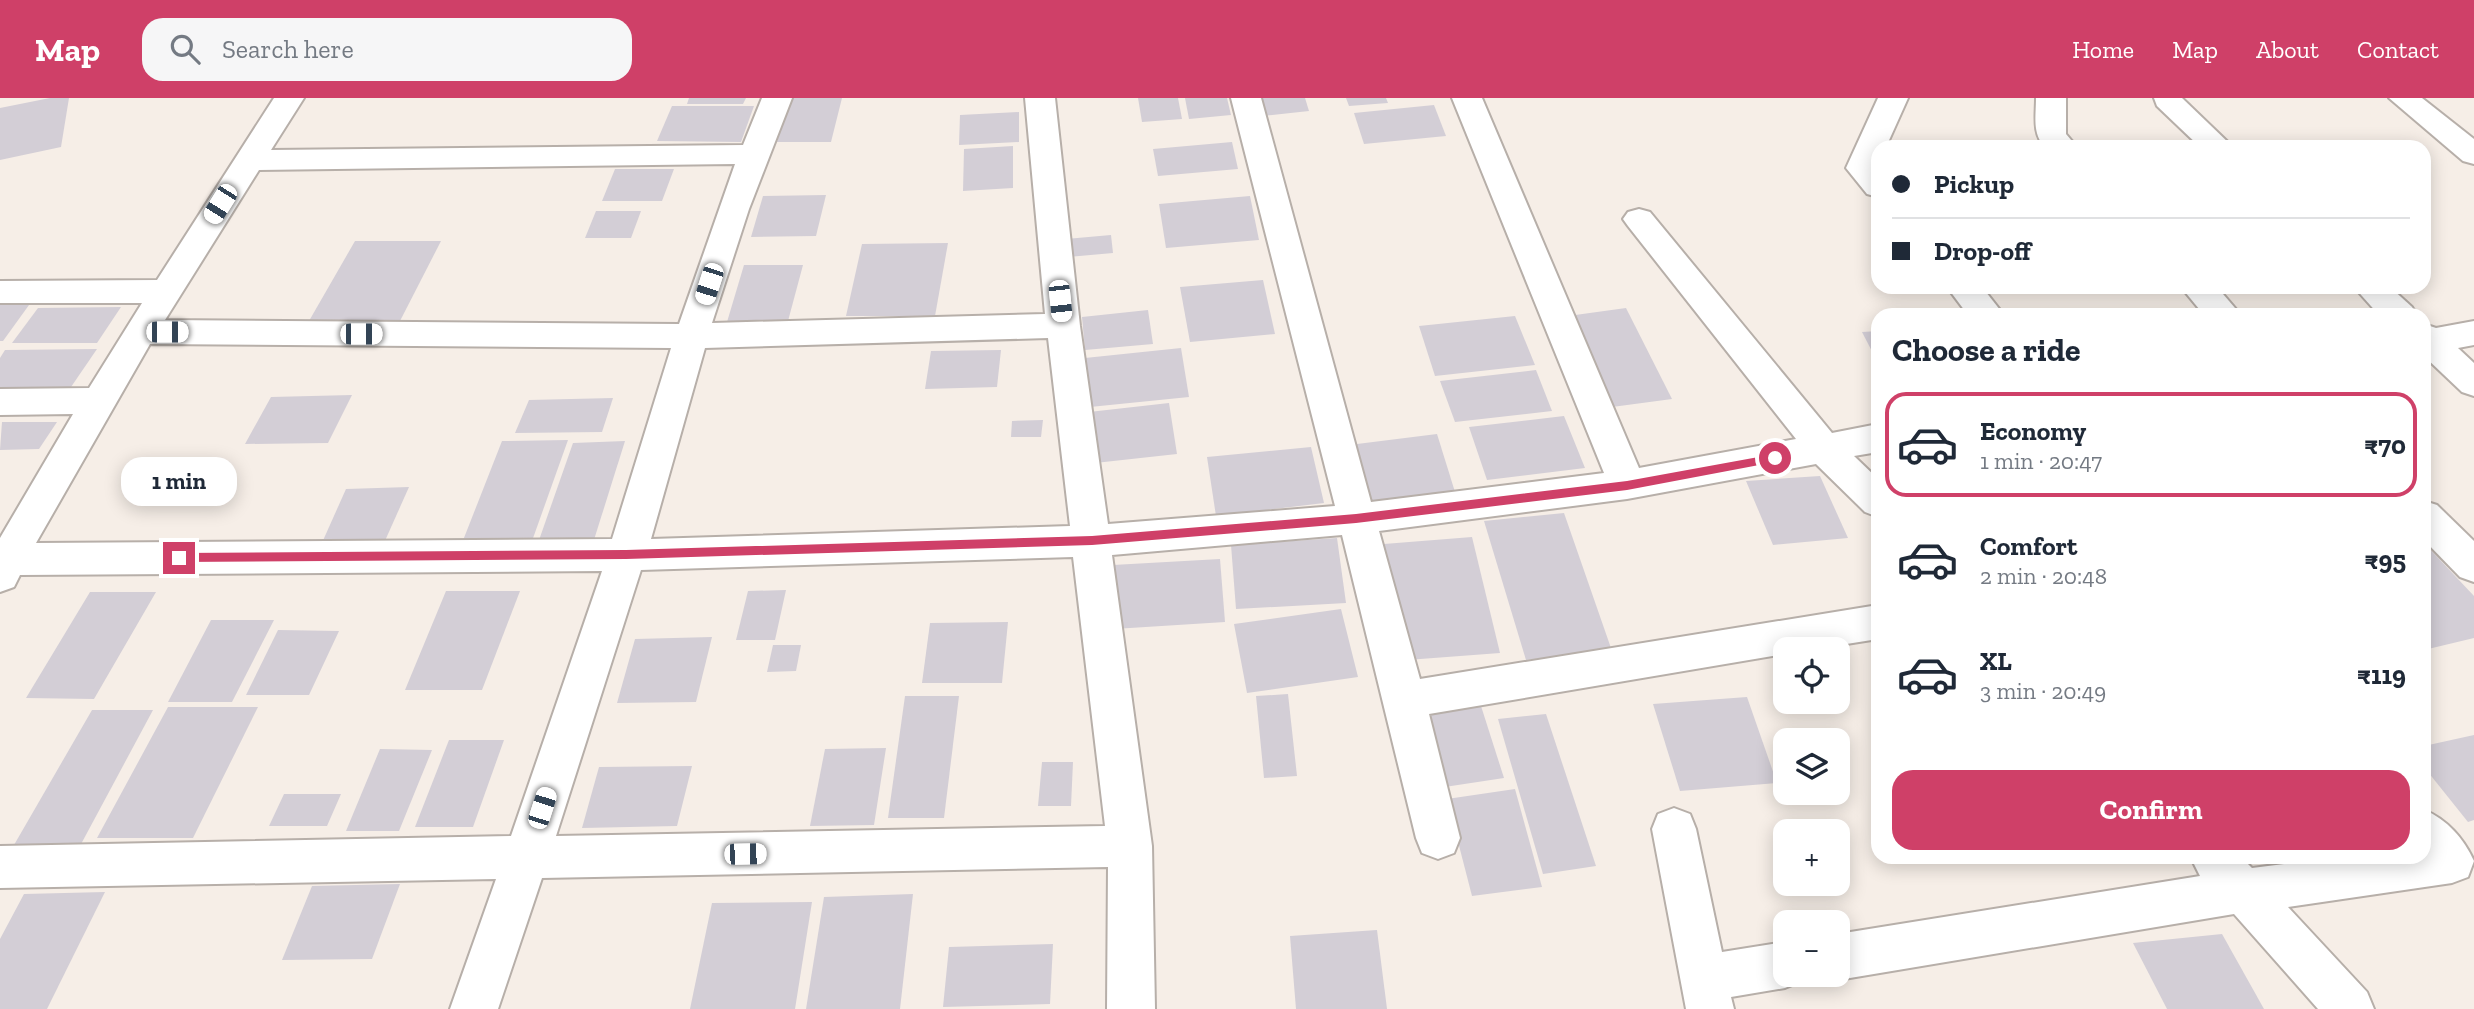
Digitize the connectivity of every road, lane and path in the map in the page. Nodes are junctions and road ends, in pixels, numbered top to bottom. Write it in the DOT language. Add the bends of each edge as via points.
graph roads {
  1 [pos="289,98"];
  2 [pos="777,98"];
  3 [pos="1040,98"];
  4 [pos="1246,98"];
  5 [pos="1467,98"];
  6 [pos="1893,98"];
  7 [pos="2050,98"];
  8 [pos="2404,98"];
  9 [pos="2171,99"];
  10 [pos="1874,140"];
  11 [pos="2055,140"];
  12 [pos="2211,140"];
  13 [pos="1871,146"];
  14 [pos="2469,146"];
  15 [pos="752,153"];
  16 [pos="247,160"];
  17 [pos="1871,179"];
  18 [pos="1639,219"];
  19 [pos="165,291"];
  20 [pos="0,292"];
  21 [pos="1969,294"];
  22 [pos="2204,294"];
  23 [pos="2378,294"];
  24 [pos="1981,308"];
  25 [pos="2217,308"];
  26 [pos="2392,308"];
  27 [pos="1063,326"];
  28 [pos="140,332"];
  29 [pos="2474,333"];
  30 [pos="692,336"];
  31 [pos="2431,339"];
  32 [pos="2431,345"];
  33 [pos="2474,383"];
  34 [pos="101,401"];
  35 [pos="0,402"];
  36 [pos="1871,439"];
  37 [pos="1824,449"];
  38 [pos="1627,485"];
  39 [pos="1871,495"];
  40 [pos="1356,519"];
  41 [pos="2431,523"];
  42 [pos="1092,541"];
  43 [pos="9,549"];
  44 [pos="626,555"];
  45 [pos="2474,566"];
  46 [pos="1871,623"];
  47 [pos="1405,700"];
  48 [pos="1674,829"];
  49 [pos="1438,838"];
  50 [pos="1129,846"];
  51 [pos="2450,850"];
  52 [pos="2431,854"];
  53 [pos="525,859"];
  54 [pos="2219,864"];
  55 [pos="2380,864"];
  56 [pos="0,867"];
  57 [pos="2244,891"];
  58 [pos="1850,955"];
  59 [pos="1773,969"];
  60 [pos="1707,994"];
  61 [pos="474,1009"];
  62 [pos="1131,1009"];
  63 [pos="2350,1009"];
  1 -- 16 [label="street"];
  2 -- 15 [label="street"];
  3 -- 27 [label="street"];
  4 -- 40 [label="street"];
  5 -- 38 [label="street"];
  6 -- 10 [label="street"];
  7 -- 11 [label="street"];
  8 -- 14 [label="street"];
  9 -- 12 [label="street"];
  13 -- 17 [label="street" via="1861,168"];
  15 -- 16 [label="street"];
  15 -- 30 [label="street"];
  16 -- 19 [label="street"];
  18 -- 37 [label="street"];
  19 -- 20 [label="street"];
  19 -- 28 [label="street"];
  21 -- 24 [label="street"];
  22 -- 25 [label="street"];
  23 -- 26 [label="street"];
  27 -- 30 [label="street"];
  27 -- 42 [label="street"];
  28 -- 30 [label="street"];
  28 -- 34 [label="street"];
  29 -- 31 [label="street"];
  30 -- 44 [label="street"];
  32 -- 33 [label="street"];
  34 -- 35 [label="street"];
  34 -- 43 [label="street"];
  36 -- 37 [label="street"];
  37 -- 38 [label="street"];
  37 -- 39 [label="street"];
  38 -- 40 [label="street"];
  40 -- 42 [label="street"];
  40 -- 47 [label="street"];
  41 -- 45 [label="street"];
  42 -- 44 [label="street"];
  42 -- 50 [label="street"];
  43 -- 44 [label="street"];
  44 -- 53 [label="street"];
  46 -- 47 [label="street"];
  47 -- 49 [label="street"];
  48 -- 60 [label="street"];
  50 -- 53 [label="street"];
  50 -- 62 [label="street"];
  51 -- 52 [label="street"];
  53 -- 56 [label="street"];
  53 -- 61 [label="street"];
  54 -- 57 [label="street"];
  55 -- 57 [label="street"];
  57 -- 58 [label="street"];
  57 -- 63 [label="street"];
  59 -- 60 [label="street"];
}
